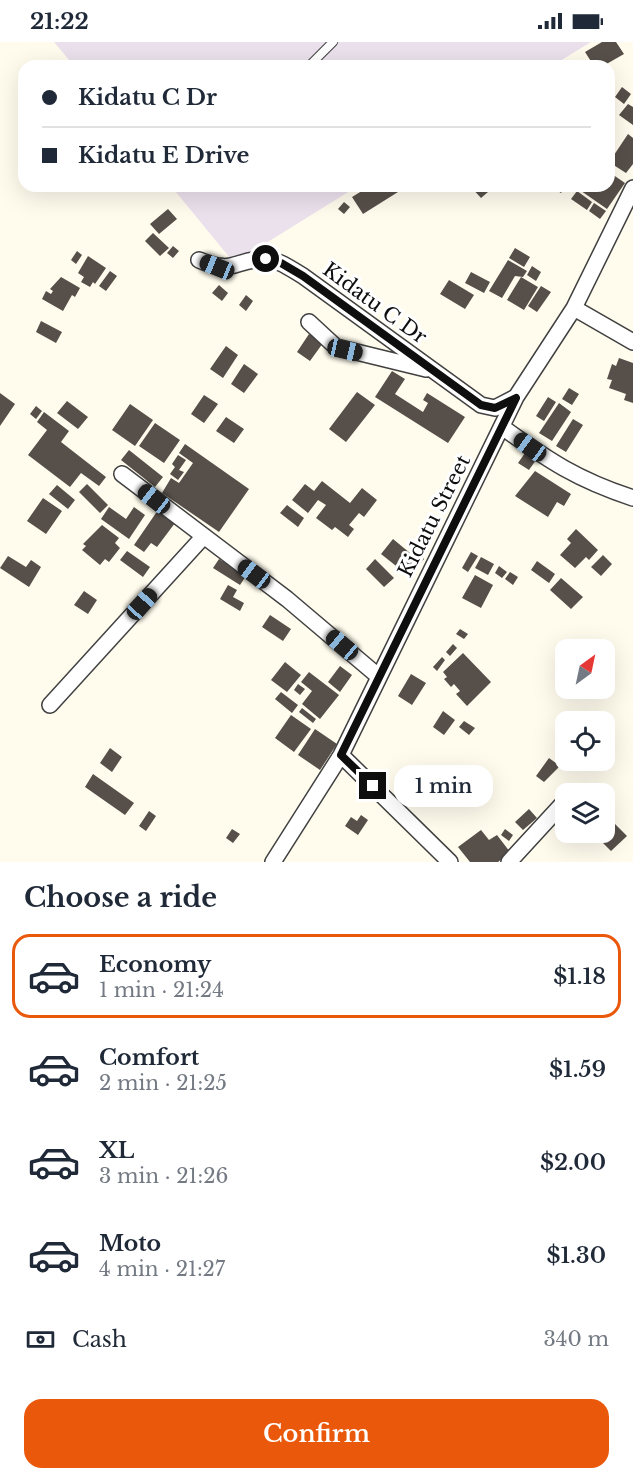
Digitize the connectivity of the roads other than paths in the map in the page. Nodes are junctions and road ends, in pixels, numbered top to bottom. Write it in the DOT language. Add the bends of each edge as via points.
graph roads {
  1 [pos="333,42"];
  2 [pos="315,60"];
  3 [pos="633,188"];
  4 [pos="199,260"];
  5 [pos="574,308"];
  6 [pos="309,322"];
  7 [pos="633,342"];
  8 [pos="432,370"];
  9 [pos="516,398"];
  10 [pos="502,427"];
  11 [pos="122,474"];
  12 [pos="633,498"];
  13 [pos="204,536"];
  14 [pos="378,676"];
  15 [pos="50,705"];
  16 [pos="341,755"];
  17 [pos="555,811"];
  18 [pos="273,862"];
  19 [pos="450,862"];
  20 [pos="509,862"];
  1 -- 2 [label="lane"];
  3 -- 5 [label="street, Kidatu Street"];
  4 -- 8 [label="street, Kidatu C Dr" via="227,268 266,259 281,263"];
  5 -- 7 [label="street"];
  5 -- 9 [label="street, Kidatu Street"];
  6 -- 8 [label="street" via="336,347"];
  8 -- 9 [label="street, Kidatu C Dr" via="481,405 495,408"];
  9 -- 10 [label="street, Kidatu Street"];
  10 -- 12 [label="street" via="590,484"];
  10 -- 14 [label="street, Kidatu Street"];
  11 -- 13 [label="street"];
  13 -- 14 [label="street"];
  13 -- 15 [label="street"];
  14 -- 16 [label="street, Kidatu Street"];
  16 -- 18 [label="street, Kidatu Street"];
  16 -- 19 [label="street"];
  17 -- 20 [label="street"];
}
